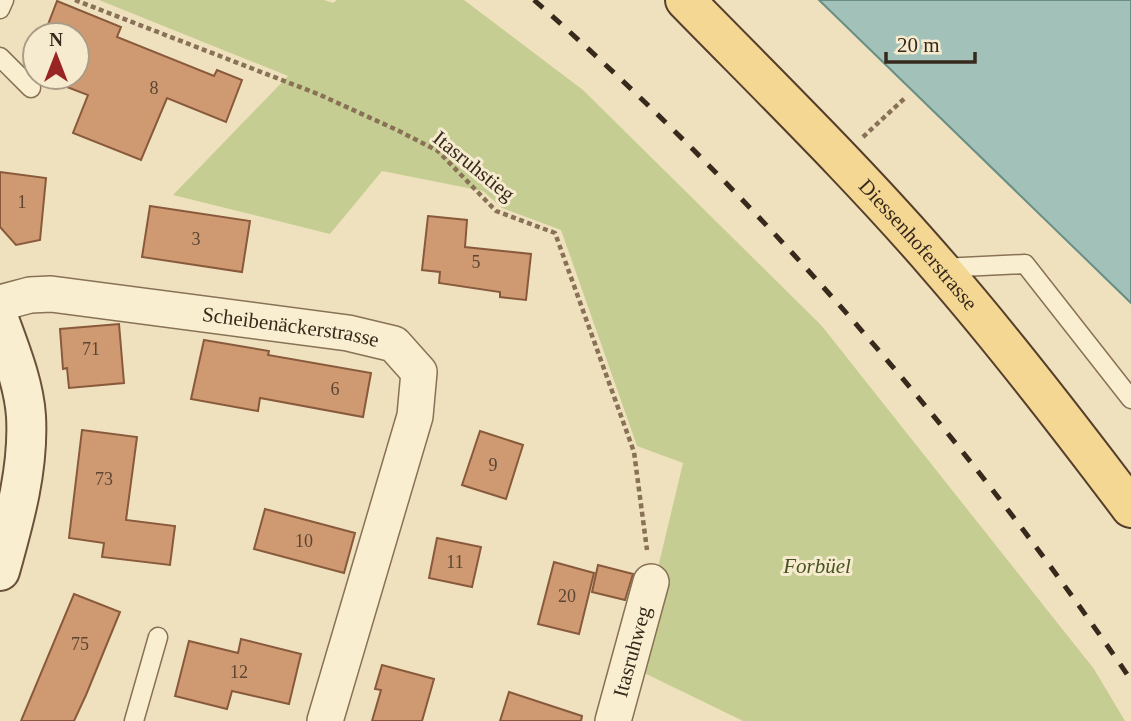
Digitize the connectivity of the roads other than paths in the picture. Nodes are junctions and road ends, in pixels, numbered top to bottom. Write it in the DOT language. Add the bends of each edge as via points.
graph roads {
  1 [pos="4,0"];
  2 [pos="685,0"];
  3 [pos="0,9"];
  4 [pos="0,57"];
  5 [pos="21,78"];
  6 [pos="940,268"];
  7 [pos="0,303"];
  8 [pos="0,323"];
  9 [pos="1131,398"];
  10 [pos="1131,509"];
  11 [pos="0,571"];
  12 [pos="651,582"];
  13 [pos="158,638"];
  14 [pos="134,721"];
  15 [pos="326,721"];
  16 [pos="613,721"];
  1 -- 3 [label="lane"];
  2 -- 6 [label="main road, Diessenhoferstrasse"];
  4 -- 5 [label="lane"];
  6 -- 9 [label="lane" via="1025,264"];
  6 -- 10 [label="main road, Diessenhoferstrasse"];
  7 -- 15 [label="street, Scheibenäckerstrasse" via="51,294 348,333 394,344 419,372 415,416"];
  8 -- 11 [label="street" via="26,416 19,505"];
  12 -- 16 [label="street, Itasruhweg"];
  13 -- 14 [label="lane"];
}
